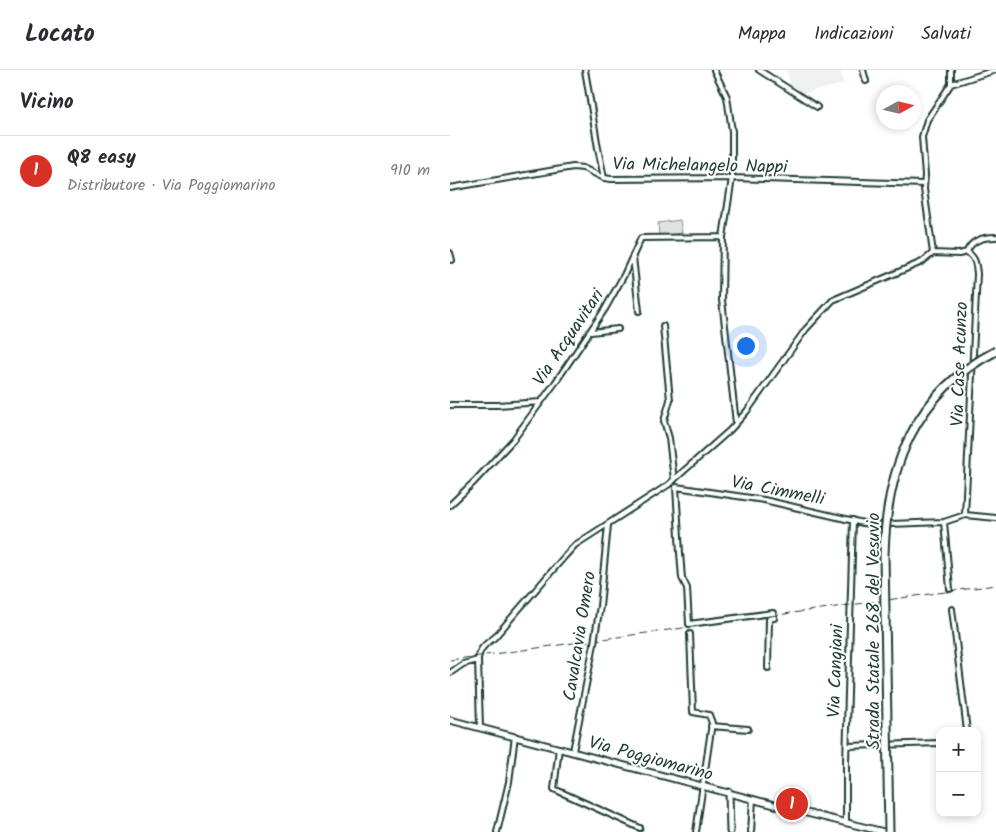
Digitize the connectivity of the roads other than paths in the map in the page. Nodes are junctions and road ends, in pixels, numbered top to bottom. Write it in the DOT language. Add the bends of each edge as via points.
graph roads {
  1 [pos="586,70"];
  2 [pos="714,70"];
  3 [pos="759,70"];
  4 [pos="864,70"];
  5 [pos="951,70"];
  6 [pos="996,70"];
  7 [pos="866,81"];
  8 [pos="952,84"];
  9 [pos="817,107"];
  10 [pos="604,178"];
  11 [pos="732,178"];
  12 [pos="924,184"];
  13 [pos="450,188"];
  14 [pos="996,237"];
  15 [pos="723,238"];
  16 [pos="967,252"];
  17 [pos="450,253"];
  18 [pos="933,254"];
  19 [pos="633,257"];
  20 [pos="452,260"];
  21 [pos="639,311"];
  22 [pos="663,326"];
  23 [pos="618,329"];
  24 [pos="591,332"];
  25 [pos="996,351"];
  26 [pos="541,402"];
  27 [pos="450,405"];
  28 [pos="736,423"];
  29 [pos="674,480"];
  30 [pos="668,485"];
  31 [pos="676,487"];
  32 [pos="450,505"];
  33 [pos="966,515"];
  34 [pos="996,518"];
  35 [pos="853,520"];
  36 [pos="944,522"];
  37 [pos="890,524"];
  38 [pos="608,525"];
  39 [pos="882,525"];
  40 [pos="950,589"];
  41 [pos="952,609"];
  42 [pos="690,634"];
  43 [pos="478,660"];
  44 [pos="768,668"];
  45 [pos="450,673"];
  46 [pos="450,720"];
  47 [pos="712,726"];
  48 [pos="480,727"];
  49 [pos="967,727"];
  50 [pos="748,729"];
  51 [pos="515,736"];
  52 [pos="936,743"];
  53 [pos="846,746"];
  54 [pos="559,748"];
  55 [pos="573,751"];
  56 [pos="702,785"];
  57 [pos="730,792"];
  58 [pos="753,799"];
  59 [pos="846,822"];
  60 [pos="640,828"];
  61 [pos="497,832"];
  62 [pos="696,832"];
  63 [pos="730,832"];
  64 [pos="751,832"];
  65 [pos="884,832"];
  66 [pos="889,832"];
  1 -- 10 [label="street"];
  2 -- 11 [label="street" via="731,112"];
  3 -- 9 [label="street"];
  4 -- 7 [label="street"];
  5 -- 8 [label="street"];
  6 -- 8 [label="street"];
  8 -- 12 [label="street" via="925,124 922,137"];
  10 -- 11 [label="street, Via Michelangelo Nappi"];
  10 -- 13 [label="street, Via Michelangelo Nappi" via="573,166"];
  11 -- 12 [label="street, Via Michelangelo Nappi"];
  11 -- 15 [label="street"];
  12 -- 18 [label="street"];
  14 -- 16 [label="street" via="974,241"];
  15 -- 19 [label="street, Via Acquavitari" via="644,237 639,240"];
  15 -- 28 [label="street" via="723,318"];
  16 -- 18 [label="street"];
  16 -- 33 [label="street, Via Case Acunzo" via="975,260 976,274"];
  17 -- 20 [label="street"];
  18 -- 28 [label="street" via="922,262 833,300 806,329"];
  19 -- 21 [label="street"];
  19 -- 24 [label="street, Via Acquavitari"];
  22 -- 29 [label="street" via="670,400 664,421"];
  23 -- 24 [label="street"];
  24 -- 26 [label="street, Via Acquavitari"];
  25 -- 66 [label="highway, Strada Statale 268 del Vesuvio, bridge" via="958,377 930,405 905,446 890,490 884,556"];
  26 -- 27 [label="street"];
  26 -- 32 [label="street, Via Acquavitari" via="513,440"];
  28 -- 29 [label="street"];
  29 -- 30 [label="street"];
  30 -- 31 [label="street, Via Cimmelli"];
  30 -- 38 [label="street"];
  31 -- 35 [label="street, Via Cimmelli" via="764,500"];
  31 -- 44 [label="street" via="682,578 687,588 689,624 773,613 774,618 769,619"];
  33 -- 34 [label="street"];
  33 -- 36 [label="street"];
  35 -- 39 [label="street, Via Cimmelli"];
  35 -- 53 [label="street, Via Cangiani"];
  36 -- 37 [label="street"];
  36 -- 40 [label="street"];
  38 -- 43 [label="street" via="575,545 494,638 481,648"];
  38 -- 55 [label="street, Cavalcavia Omero, bridge" via="600,606"];
  41 -- 49 [label="street"];
  42 -- 47 [label="street" via="693,712 709,715"];
  43 -- 45 [label="street" via="462,664"];
  43 -- 48 [label="street"];
  46 -- 48 [label="main road, Via Poggiomarino"];
  47 -- 50 [label="street"];
  47 -- 56 [label="street"];
  48 -- 51 [label="main road, Via Poggiomarino"];
  51 -- 54 [label="main road, Via Poggiomarino"];
  51 -- 61 [label="street" via="509,782"];
  52 -- 53 [label="street"];
  53 -- 59 [label="street, Via Cangiani"];
  54 -- 55 [label="main road, Via Poggiomarino"];
  54 -- 60 [label="street" via="554,789"];
  55 -- 56 [label="main road, Via Poggiomarino"];
  56 -- 57 [label="main road, Via Poggiomarino"];
  56 -- 62 [label="street"];
  57 -- 58 [label="main road, Via Poggiomarino"];
  57 -- 63 [label="main road"];
  58 -- 59 [label="main road, Via Poggiomarino"];
  58 -- 64 [label="street"];
  59 -- 65 [label="main road, Via Poggiomarino"];
}
